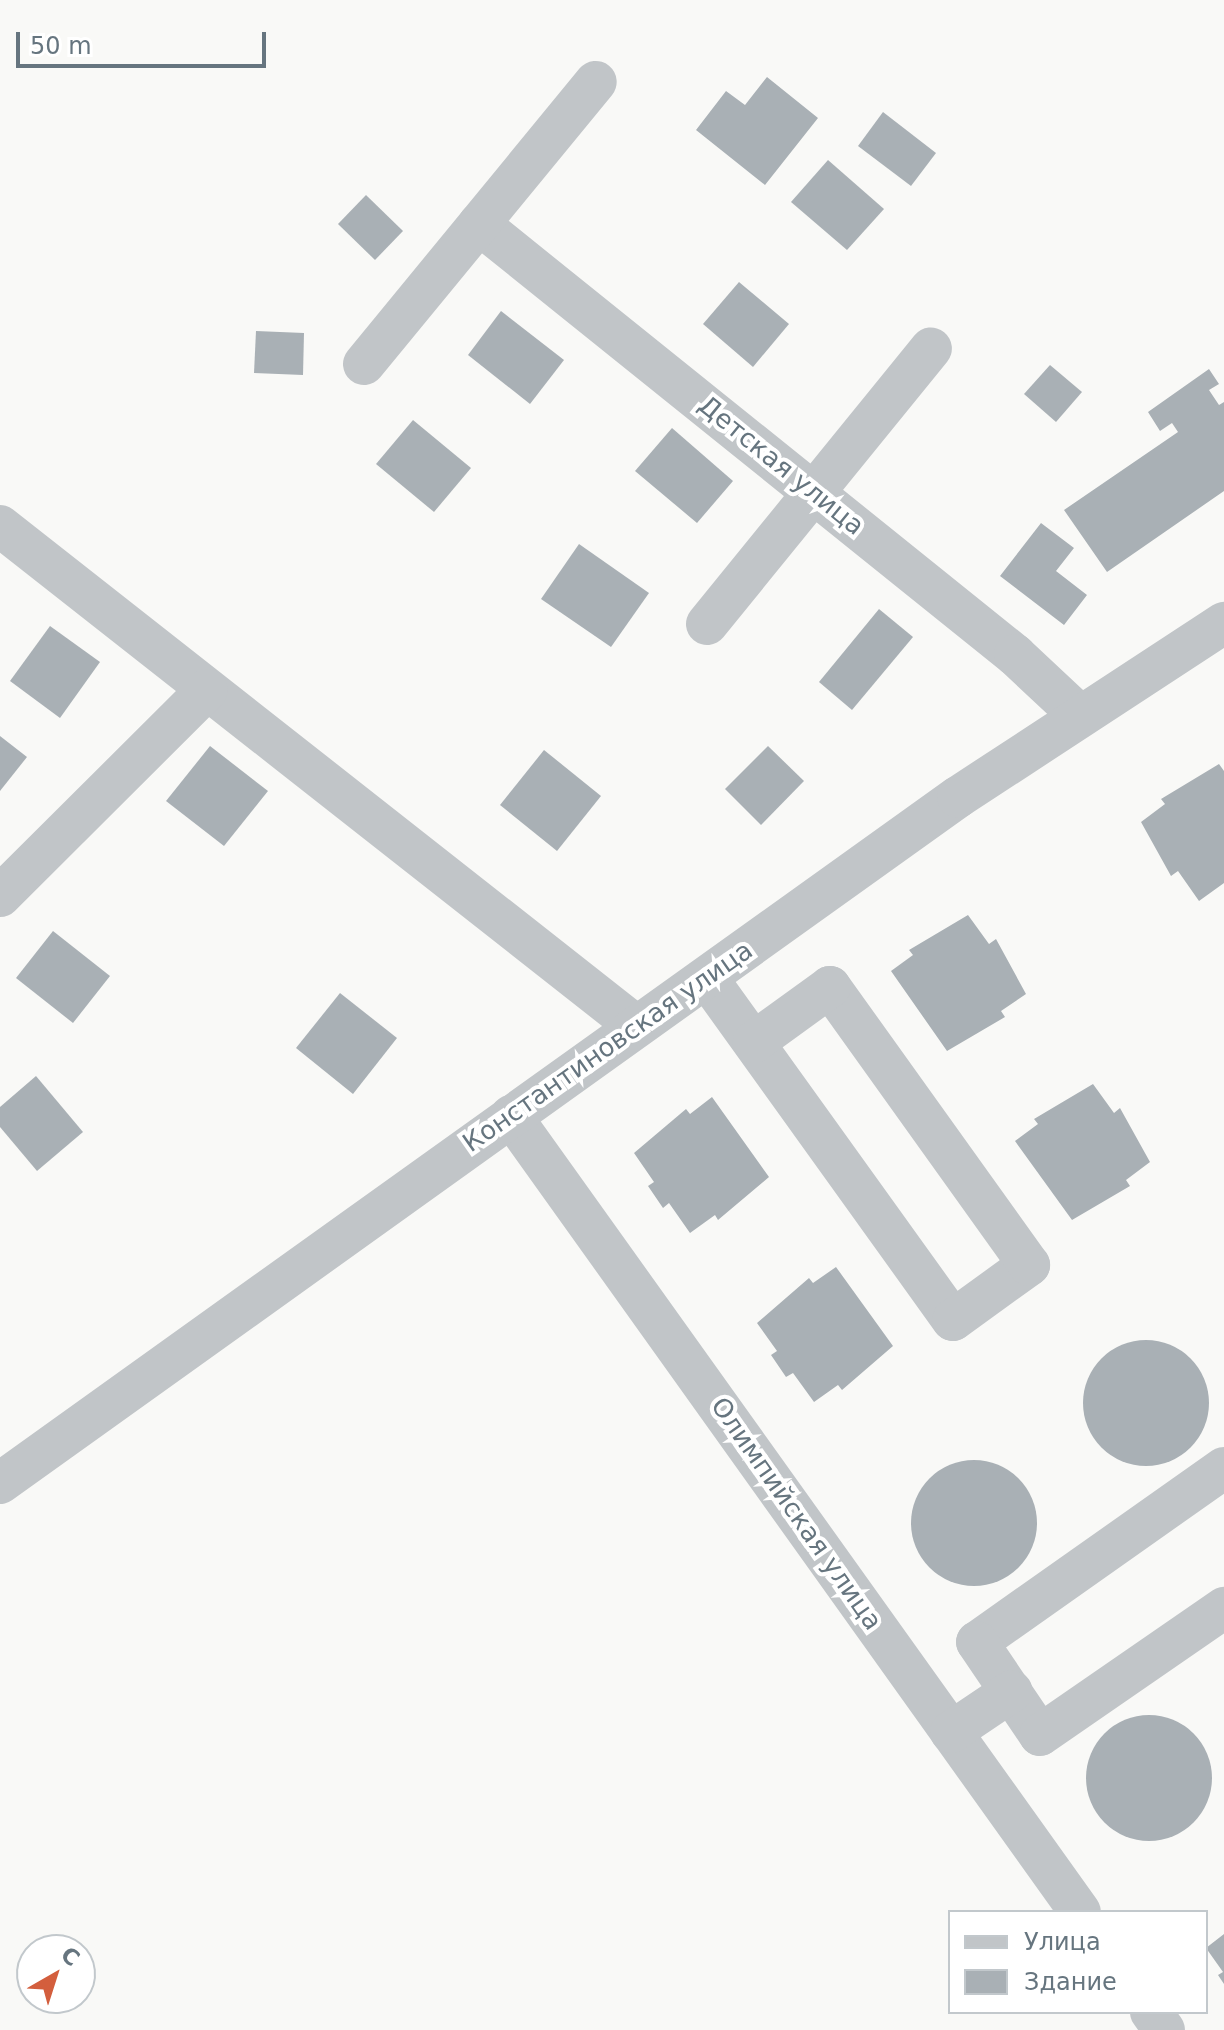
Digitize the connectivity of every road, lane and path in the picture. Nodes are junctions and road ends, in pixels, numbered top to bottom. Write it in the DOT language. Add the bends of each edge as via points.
graph roads {
  1 [pos="596,82"];
  2 [pos="479,224"];
  3 [pos="931,348"];
  4 [pos="364,364"];
  5 [pos="813,493"];
  6 [pos="0,526"];
  7 [pos="707,624"];
  8 [pos="1219,636"];
  9 [pos="207,690"];
  10 [pos="1078,714"];
  11 [pos="0,896"];
  12 [pos="707,978"];
  13 [pos="636,1026"];
  14 [pos="754,1042"];
  15 [pos="511,1116"];
  16 [pos="1224,1468"];
  17 [pos="0,1483"];
  18 [pos="1224,1608"];
  19 [pos="1012,1691"];
  20 [pos="951,1732"];
  21 [pos="1079,1910"];
  1 -- 2 [label="street"];
  2 -- 4 [label="street"];
  2 -- 5 [label="street, Детская улица"];
  3 -- 5 [label="street"];
  5 -- 7 [label="street"];
  5 -- 10 [label="street, Детская улица" via="1015,655"];
  6 -- 9 [label="street"];
  8 -- 10 [label="street, Константиновская улица"];
  9 -- 11 [label="street"];
  9 -- 13 [label="street"];
  10 -- 12 [label="street, Константиновская улица"];
  12 -- 13 [label="street, Константиновская улица"];
  12 -- 14 [label="street"];
  13 -- 15 [label="street, Константиновская улица"];
  14 -- 14 [label="street" via="953,1320 1029,1265 830,987"];
  15 -- 17 [label="street, Константиновская улица"];
  15 -- 20 [label="street, Олимпийская улица"];
  16 -- 19 [label="street" via="977,1642"];
  18 -- 19 [label="street" via="1040,1735"];
  19 -- 20 [label="street"];
  20 -- 21 [label="street, Олимпийская улица"];
}
